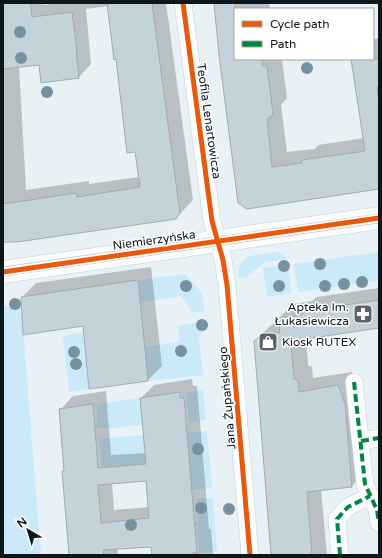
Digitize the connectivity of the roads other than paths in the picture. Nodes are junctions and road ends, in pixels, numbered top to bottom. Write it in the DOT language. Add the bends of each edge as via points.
graph roads {
  1 [pos="183,3"];
  2 [pos="379,218"];
  3 [pos="218,241"];
  4 [pos="3,272"];
  5 [pos="354,382"];
  6 [pos="379,438"];
  7 [pos="361,441"];
  8 [pos="370,496"];
  9 [pos="379,523"];
  10 [pos="250,555"];
  11 [pos="340,555"];
  1 -- 3 [label="street, Teofila Lenartowicza" via="212,221"];
  2 -- 3 [label="street, Niemierzyńska"];
  3 -- 4 [label="street, Niemierzyńska"];
  3 -- 10 [label="street, Jana Żupańskiego" via="227,286"];
  5 -- 7 [label="street"];
  6 -- 7 [label="street"];
  7 -- 8 [label="street" via="365,484"];
  8 -- 9 [label="street" via="377,510"];
  8 -- 11 [label="street" via="348,507 337,520"];
}
